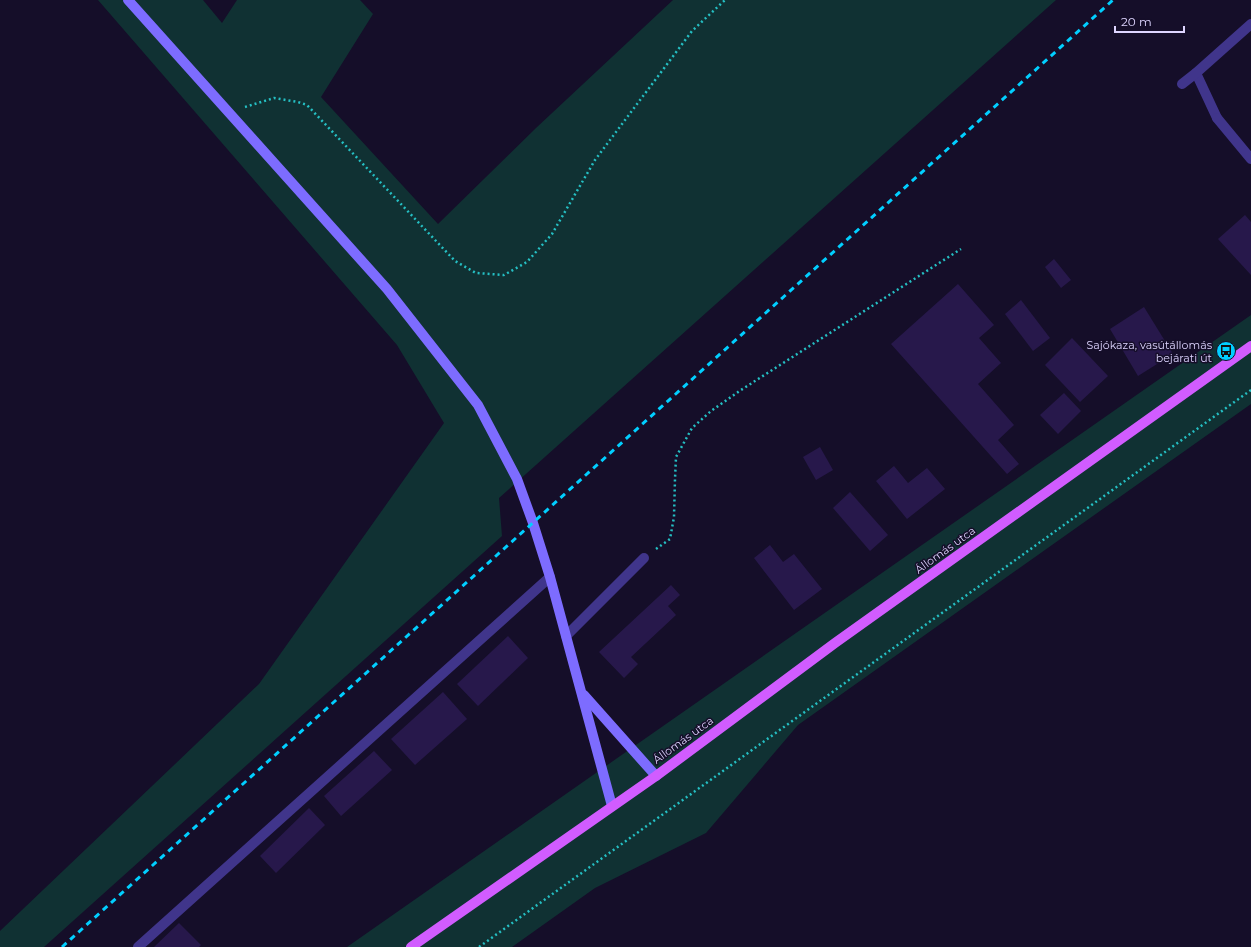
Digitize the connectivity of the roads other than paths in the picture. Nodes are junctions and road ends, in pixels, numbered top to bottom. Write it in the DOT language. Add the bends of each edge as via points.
graph roads {
  1 [pos="128,0"];
  2 [pos="1251,24"];
  3 [pos="1196,73"];
  4 [pos="1182,84"];
  5 [pos="1251,159"];
  6 [pos="1251,346"];
  7 [pos="644,558"];
  8 [pos="550,577"];
  9 [pos="566,636"];
  10 [pos="582,694"];
  11 [pos="656,776"];
  12 [pos="612,806"];
  13 [pos="138,947"];
  14 [pos="411,947"];
  1 -- 8 [label="main road" via="387,290 478,406 517,479"];
  2 -- 3 [label="street"];
  3 -- 4 [label="street"];
  3 -- 5 [label="street" via="1217,118"];
  6 -- 11 [label="main road, Állomás utca" via="835,643"];
  7 -- 9 [label="street"];
  8 -- 9 [label="main road"];
  8 -- 13 [label="street"];
  9 -- 10 [label="main road"];
  10 -- 11 [label="main road"];
  10 -- 12 [label="main road"];
  11 -- 12 [label="main road, Állomás utca"];
  12 -- 14 [label="main road, Állomás utca"];
}
